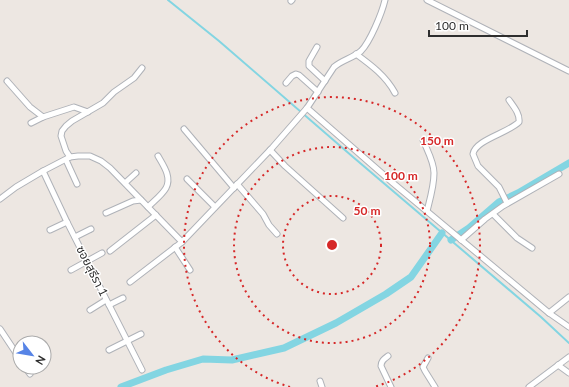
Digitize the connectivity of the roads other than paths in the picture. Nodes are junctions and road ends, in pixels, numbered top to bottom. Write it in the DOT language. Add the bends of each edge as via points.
graph roads {
  1 [pos="385,0"];
  2 [pos="427,0"];
  3 [pos="317,47"];
  4 [pos="356,54"];
  5 [pos="142,68"];
  6 [pos="569,71"];
  7 [pos="7,81"];
  8 [pos="325,81"];
  9 [pos="286,83"];
  10 [pos="318,92"];
  11 [pos="395,93"];
  12 [pos="509,100"];
  13 [pos="306,109"];
  14 [pos="88,112"];
  15 [pos="43,117"];
  16 [pos="31,123"];
  17 [pos="184,129"];
  18 [pos="423,140"];
  19 [pos="270,150"];
  20 [pos="158,156"];
  21 [pos="68,158"];
  22 [pos="43,171"];
  23 [pos="136,173"];
  24 [pos="559,174"];
  25 [pos="187,179"];
  26 [pos="125,183"];
  27 [pos="77,184"];
  28 [pos="236,186"];
  29 [pos="0,199"];
  30 [pos="141,200"];
  31 [pos="506,201"];
  32 [pos="148,207"];
  33 [pos="215,207"];
  34 [pos="427,211"];
  35 [pos="106,213"];
  36 [pos="493,214"];
  37 [pos="156,215"];
  38 [pos="343,218"];
  39 [pos="67,222"];
  40 [pos="91,229"];
  41 [pos="50,230"];
  42 [pos="277,234"];
  43 [pos="74,237"];
  44 [pos="458,238"];
  45 [pos="182,242"];
  46 [pos="175,247"];
  47 [pos="532,248"];
  48 [pos="110,251"];
  49 [pos="102,253"];
  50 [pos="87,261"];
  51 [pos="71,270"];
  52 [pos="190,270"];
  53 [pos="130,282"];
  54 [pos="569,297"];
  55 [pos="123,298"];
  56 [pos="106,300"];
  57 [pos="109,305"];
  58 [pos="90,310"];
  59 [pos="549,313"];
  60 [pos="569,327"];
  61 [pos="0,329"];
  62 [pos="141,334"];
  63 [pos="127,341"];
  64 [pos="12,347"];
  65 [pos="109,350"];
  66 [pos="388,356"];
  67 [pos="569,357"];
  68 [pos="428,358"];
  69 [pos="558,365"];
  70 [pos="142,370"];
  71 [pos="569,373"];
  72 [pos="320,381"];
  73 [pos="322,387"];
  74 [pos="391,387"];
  75 [pos="435,387"];
  76 [pos="529,387"];
  1 -- 4 [label="street" via="368,40"];
  2 -- 6 [label="street"];
  3 -- 8 [label="street" via="309,66"];
  4 -- 8 [label="street" via="338,63"];
  4 -- 11 [label="street" via="382,75"];
  5 -- 14 [label="street" via="134,78"];
  7 -- 15 [label="street" via="30,107"];
  8 -- 10 [label="street"];
  9 -- 10 [label="street" via="296,74"];
  10 -- 13 [label="street"];
  12 -- 31 [label="street" via="518,114 519,122 478,146 473,154 478,166 500,187"];
  13 -- 19 [label="street"];
  13 -- 34 [label="street"];
  14 -- 15 [label="street" via="74,107"];
  14 -- 21 [label="street" via="72,121 62,131 62,143"];
  15 -- 16 [label="street"];
  17 -- 28 [label="street"];
  18 -- 34 [label="street" via="434,173"];
  19 -- 28 [label="street"];
  19 -- 38 [label="street"];
  20 -- 32 [label="street" via="167,173 166,190"];
  21 -- 22 [label="street"];
  21 -- 26 [label="street" via="90,156 101,161"];
  21 -- 27 [label="street"];
  22 -- 29 [label="street"];
  22 -- 39 [label="street, ซอยสุธีรา 1"];
  23 -- 26 [label="street"];
  24 -- 31 [label="street"];
  25 -- 33 [label="street"];
  26 -- 30 [label="street"];
  28 -- 33 [label="street"];
  28 -- 42 [label="street"];
  30 -- 32 [label="street"];
  30 -- 35 [label="street" via="132,201"];
  31 -- 36 [label="street"];
  32 -- 37 [label="street"];
  33 -- 45 [label="street"];
  34 -- 44 [label="street"];
  36 -- 44 [label="street"];
  36 -- 47 [label="street" via="517,238"];
  37 -- 45 [label="street"];
  37 -- 48 [label="street"];
  39 -- 41 [label="street"];
  39 -- 43 [label="street, ซอยสุธีรา 1"];
  40 -- 43 [label="street"];
  43 -- 50 [label="street, ซอยสุธีรา 1"];
  44 -- 59 [label="street"];
  45 -- 46 [label="street"];
  46 -- 52 [label="street"];
  46 -- 53 [label="street"];
  49 -- 50 [label="street"];
  50 -- 51 [label="street"];
  50 -- 56 [label="street, ซอยสุธีรา 1"];
  54 -- 59 [label="street"];
  55 -- 57 [label="street"];
  56 -- 57 [label="street, ซอยสุธีรา 1"];
  56 -- 58 [label="street"];
  57 -- 63 [label="street, ซอยสุธีรา 1"];
  59 -- 60 [label="street"];
  61 -- 64 [label="street"];
  62 -- 63 [label="street"];
  63 -- 65 [label="street"];
  63 -- 70 [label="street, ซอยสุธีรา 1"];
  66 -- 74 [label="street" via="381,366"];
  67 -- 69 [label="street"];
  68 -- 75 [label="street" via="423,367"];
  69 -- 71 [label="street"];
  69 -- 76 [label="street"];
  72 -- 73 [label="street"];
}
